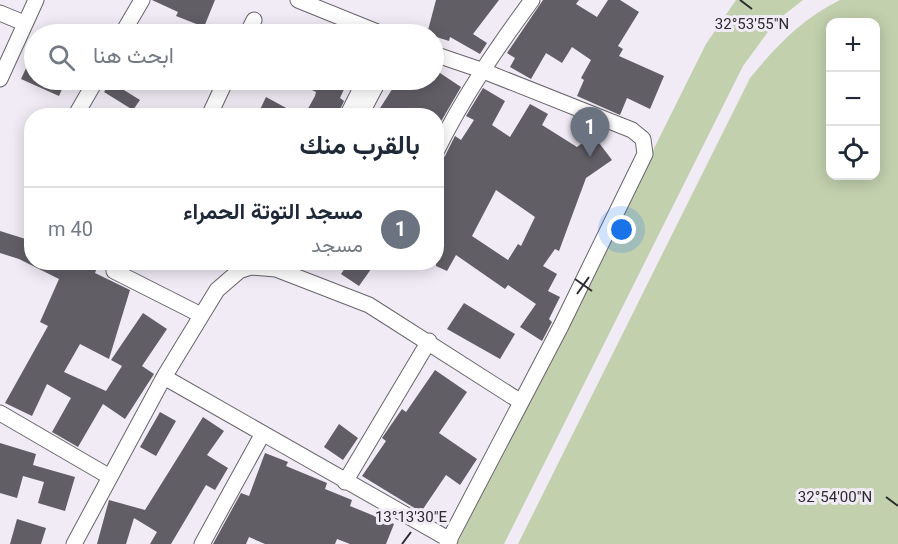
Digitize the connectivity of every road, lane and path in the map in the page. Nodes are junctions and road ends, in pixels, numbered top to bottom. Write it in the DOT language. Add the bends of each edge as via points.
graph roads {
  1 [pos="36,0"];
  2 [pos="142,0"];
  3 [pos="298,0"];
  4 [pos="532,0"];
  5 [pos="0,13"];
  6 [pos="254,20"];
  7 [pos="24,23"];
  8 [pos="128,24"];
  9 [pos="252,24"];
  10 [pos="357,24"];
  11 [pos="444,57"];
  12 [pos="481,70"];
  13 [pos="0,80"];
  14 [pos="90,90"];
  15 [pos="221,90"];
  16 [pos="360,90"];
  17 [pos="374,90"];
  18 [pos="80,108"];
  19 [pos="212,108"];
  20 [pos="351,108"];
  21 [pos="364,108"];
  22 [pos="444,136"];
  23 [pos="242,270"];
  24 [pos="288,270"];
  25 [pos="114,271"];
  26 [pos="201,315"];
  27 [pos="429,341"];
  28 [pos="164,377"];
  29 [pos="521,402"];
  30 [pos="0,413"];
  31 [pos="262,435"];
  32 [pos="110,477"];
  33 [pos="345,482"];
  34 [pos="448,542"];
  35 [pos="74,544"];
  36 [pos="202,544"];
  1 -- 7 [label="street"];
  2 -- 8 [label="street"];
  3 -- 10 [label="street"];
  4 -- 12 [label="street"];
  5 -- 7 [label="street"];
  6 -- 9 [label="street"];
  7 -- 13 [label="street"];
  11 -- 12 [label="street"];
  12 -- 22 [label="street"];
  12 -- 29 [label="street" via="632,130 645,144 645,154"];
  14 -- 18 [label="street"];
  15 -- 19 [label="street"];
  16 -- 20 [label="street"];
  17 -- 21 [label="street"];
  23 -- 26 [label="street" via="216,290"];
  24 -- 27 [label="street" via="369,304"];
  25 -- 26 [label="street"];
  26 -- 28 [label="street"];
  27 -- 29 [label="street"];
  27 -- 33 [label="street"];
  28 -- 31 [label="street"];
  28 -- 32 [label="street"];
  29 -- 34 [label="street"];
  30 -- 32 [label="street"];
  31 -- 33 [label="street"];
  31 -- 36 [label="street"];
  32 -- 35 [label="street"];
  33 -- 34 [label="street"];
}
